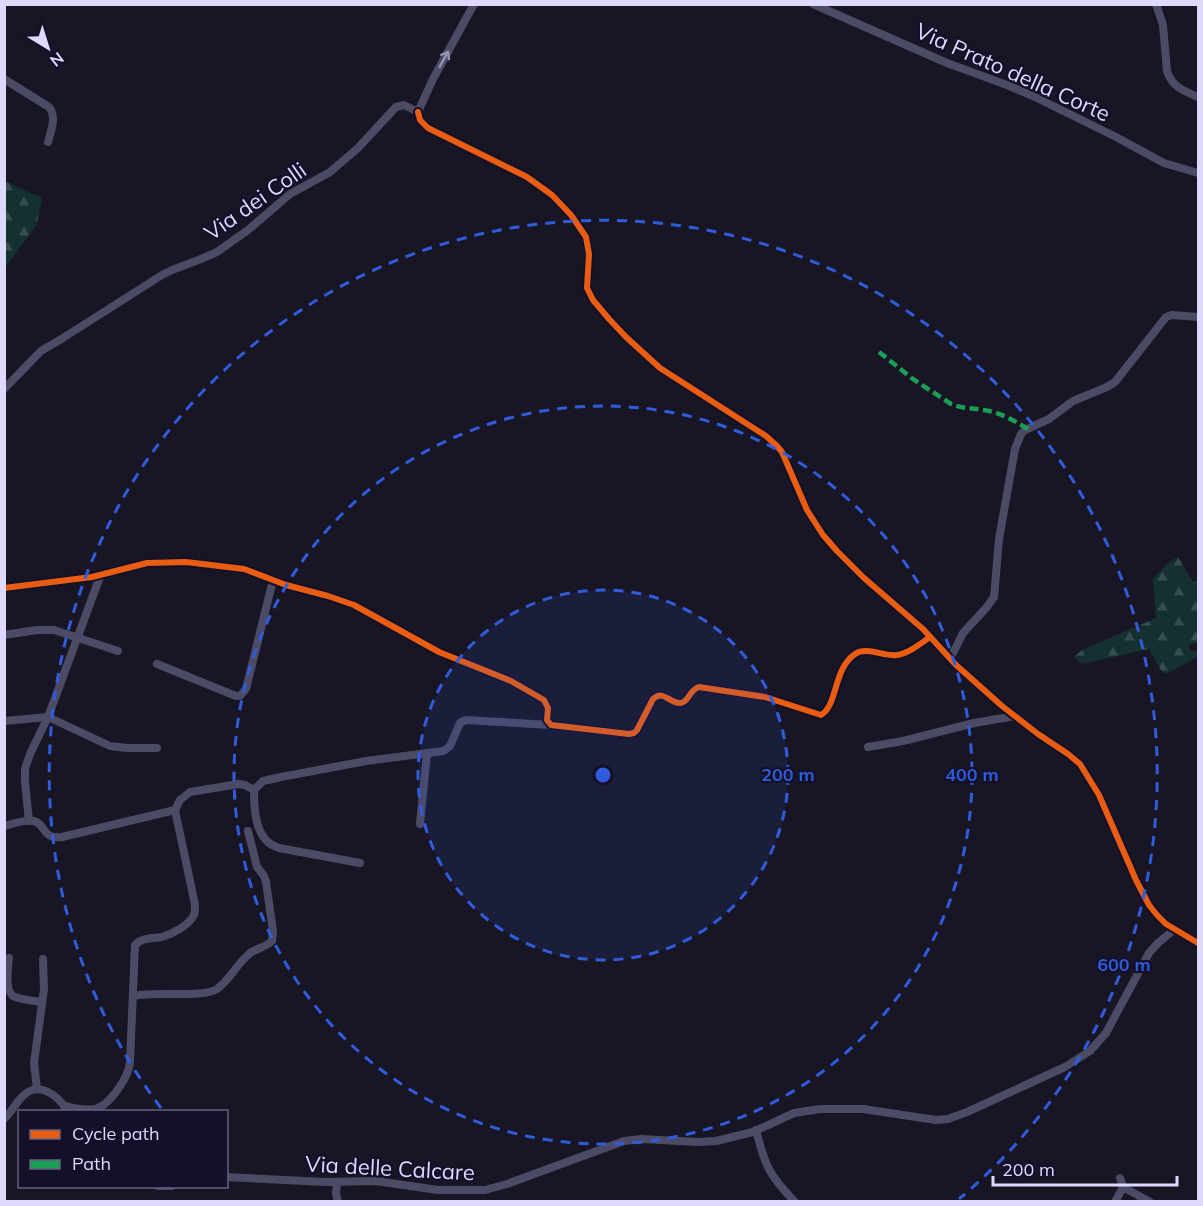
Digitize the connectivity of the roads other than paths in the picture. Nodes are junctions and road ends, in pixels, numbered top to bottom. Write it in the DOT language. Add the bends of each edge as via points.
graph roads {
  1 [pos="474,4"];
  2 [pos="813,4"];
  3 [pos="1156,4"];
  4 [pos="4,79"];
  5 [pos="1198,97"];
  6 [pos="418,112"];
  7 [pos="48,142"];
  8 [pos="1198,173"];
  9 [pos="1198,317"];
  10 [pos="4,389"];
  11 [pos="101,574"];
  12 [pos="273,580"];
  13 [pos="4,588"];
  14 [pos="4,635"];
  15 [pos="77,637"];
  16 [pos="930,637"];
  17 [pos="118,651"];
  18 [pos="950,659"];
  19 [pos="157,664"];
  20 [pos="1015,716"];
  21 [pos="48,717"];
  22 [pos="4,721"];
  23 [pos="550,725"];
  24 [pos="868,747"];
  25 [pos="158,748"];
  26 [pos="427,753"];
  27 [pos="254,790"];
  28 [pos="175,810"];
  29 [pos="29,821"];
  30 [pos="420,824"];
  31 [pos="4,825"];
  32 [pos="248,831"];
  33 [pos="360,863"];
  34 [pos="1175,930"];
  35 [pos="1198,943"];
  36 [pos="9,958"];
  37 [pos="43,959"];
  38 [pos="6,987"];
  39 [pos="134,996"];
  40 [pos="42,1002"];
  41 [pos="37,1089"];
  42 [pos="67,1109"];
  43 [pos="4,1119"];
  44 [pos="756,1130"];
  45 [pos="228,1178"];
  46 [pos="1119,1178"];
  47 [pos="337,1182"];
  48 [pos="1123,1187"];
  49 [pos="338,1202"];
  50 [pos="795,1202"];
  51 [pos="1116,1202"];
  52 [pos="1150,1202"];
  6 -- 1 [label="street, one-way"];
  2 -- 8 [label="street, Via Prato della Corte" via="1035,97 1164,163"];
  3 -- 5 [label="street" via="1169,77 1177,87"];
  4 -- 7 [label="street" via="52,110"];
  6 -- 10 [label="street, Via dei Colli" via="404,105 396,107 330,172 292,193 217,252 162,275 43,349"];
  6 -- 16 [label="street" via="428,128 528,177 565,207 586,237 587,288 593,300 660,368 774,442 807,510 830,543"];
  9 -- 18 [label="street" via="1166,317 1115,382 1073,401 1022,432 1014,452 998,546 994,597 963,633"];
  11 -- 12 [label="street" via="147,563 186,562 244,569"];
  11 -- 13 [label="street"];
  11 -- 15 [label="street"];
  12 -- 19 [label="street" via="246,689 240,696"];
  12 -- 23 [label="street" via="360,608 439,652 511,681 544,700"];
  14 -- 15 [label="street" via="50,630"];
  15 -- 17 [label="street"];
  15 -- 21 [label="street"];
  16 -- 18 [label="street"];
  16 -- 23 [label="street" via="896,655 865,651 854,655 841,672 829,709 822,715 770,698 700,687 681,703 656,696 631,734"];
  18 -- 20 [label="street"];
  20 -- 24 [label="street"];
  20 -- 34 [label="street" via="1082,767 1102,800 1147,901"];
  21 -- 22 [label="street"];
  21 -- 25 [label="street" via="110,746"];
  21 -- 29 [label="street" via="25,769"];
  23 -- 26 [label="street" via="465,720 447,749"];
  26 -- 27 [label="street" via="270,779"];
  26 -- 30 [label="street"];
  27 -- 28 [label="street" via="239,784 195,790 184,795"];
  27 -- 33 [label="street" via="255,816 271,845"];
  28 -- 29 [label="street" via="60,837 46,834 39,823"];
  28 -- 39 [label="street" via="195,912 171,934 136,943"];
  29 -- 31 [label="street"];
  32 -- 39 [label="street" via="256,867 266,882 272,940 248,954 213,992"];
  34 -- 35 [label="street"];
  34 -- 44 [label="street, Via delle Calcare" via="1149,953 1101,1040 1082,1057 1056,1071 945,1120 830,1108 795,1112"];
  36 -- 38 [label="street"];
  37 -- 40 [label="street"];
  38 -- 40 [label="street" via="15,997"];
  39 -- 42 [label="street" via="126,1077 98,1108"];
  40 -- 41 [label="street" via="34,1063"];
  41 -- 42 [label="street" via="54,1095"];
  41 -- 43 [label="street" via="22,1096"];
  44 -- 47 [label="street, Via delle Calcare" via="711,1141 627,1140 485,1190"];
  44 -- 50 [label="street" via="767,1168"];
  45 -- 47 [label="street, Via delle Calcare"];
  46 -- 48 [label="street"];
  47 -- 49 [label="street"];
  48 -- 51 [label="street"];
  48 -- 52 [label="street"];
}
